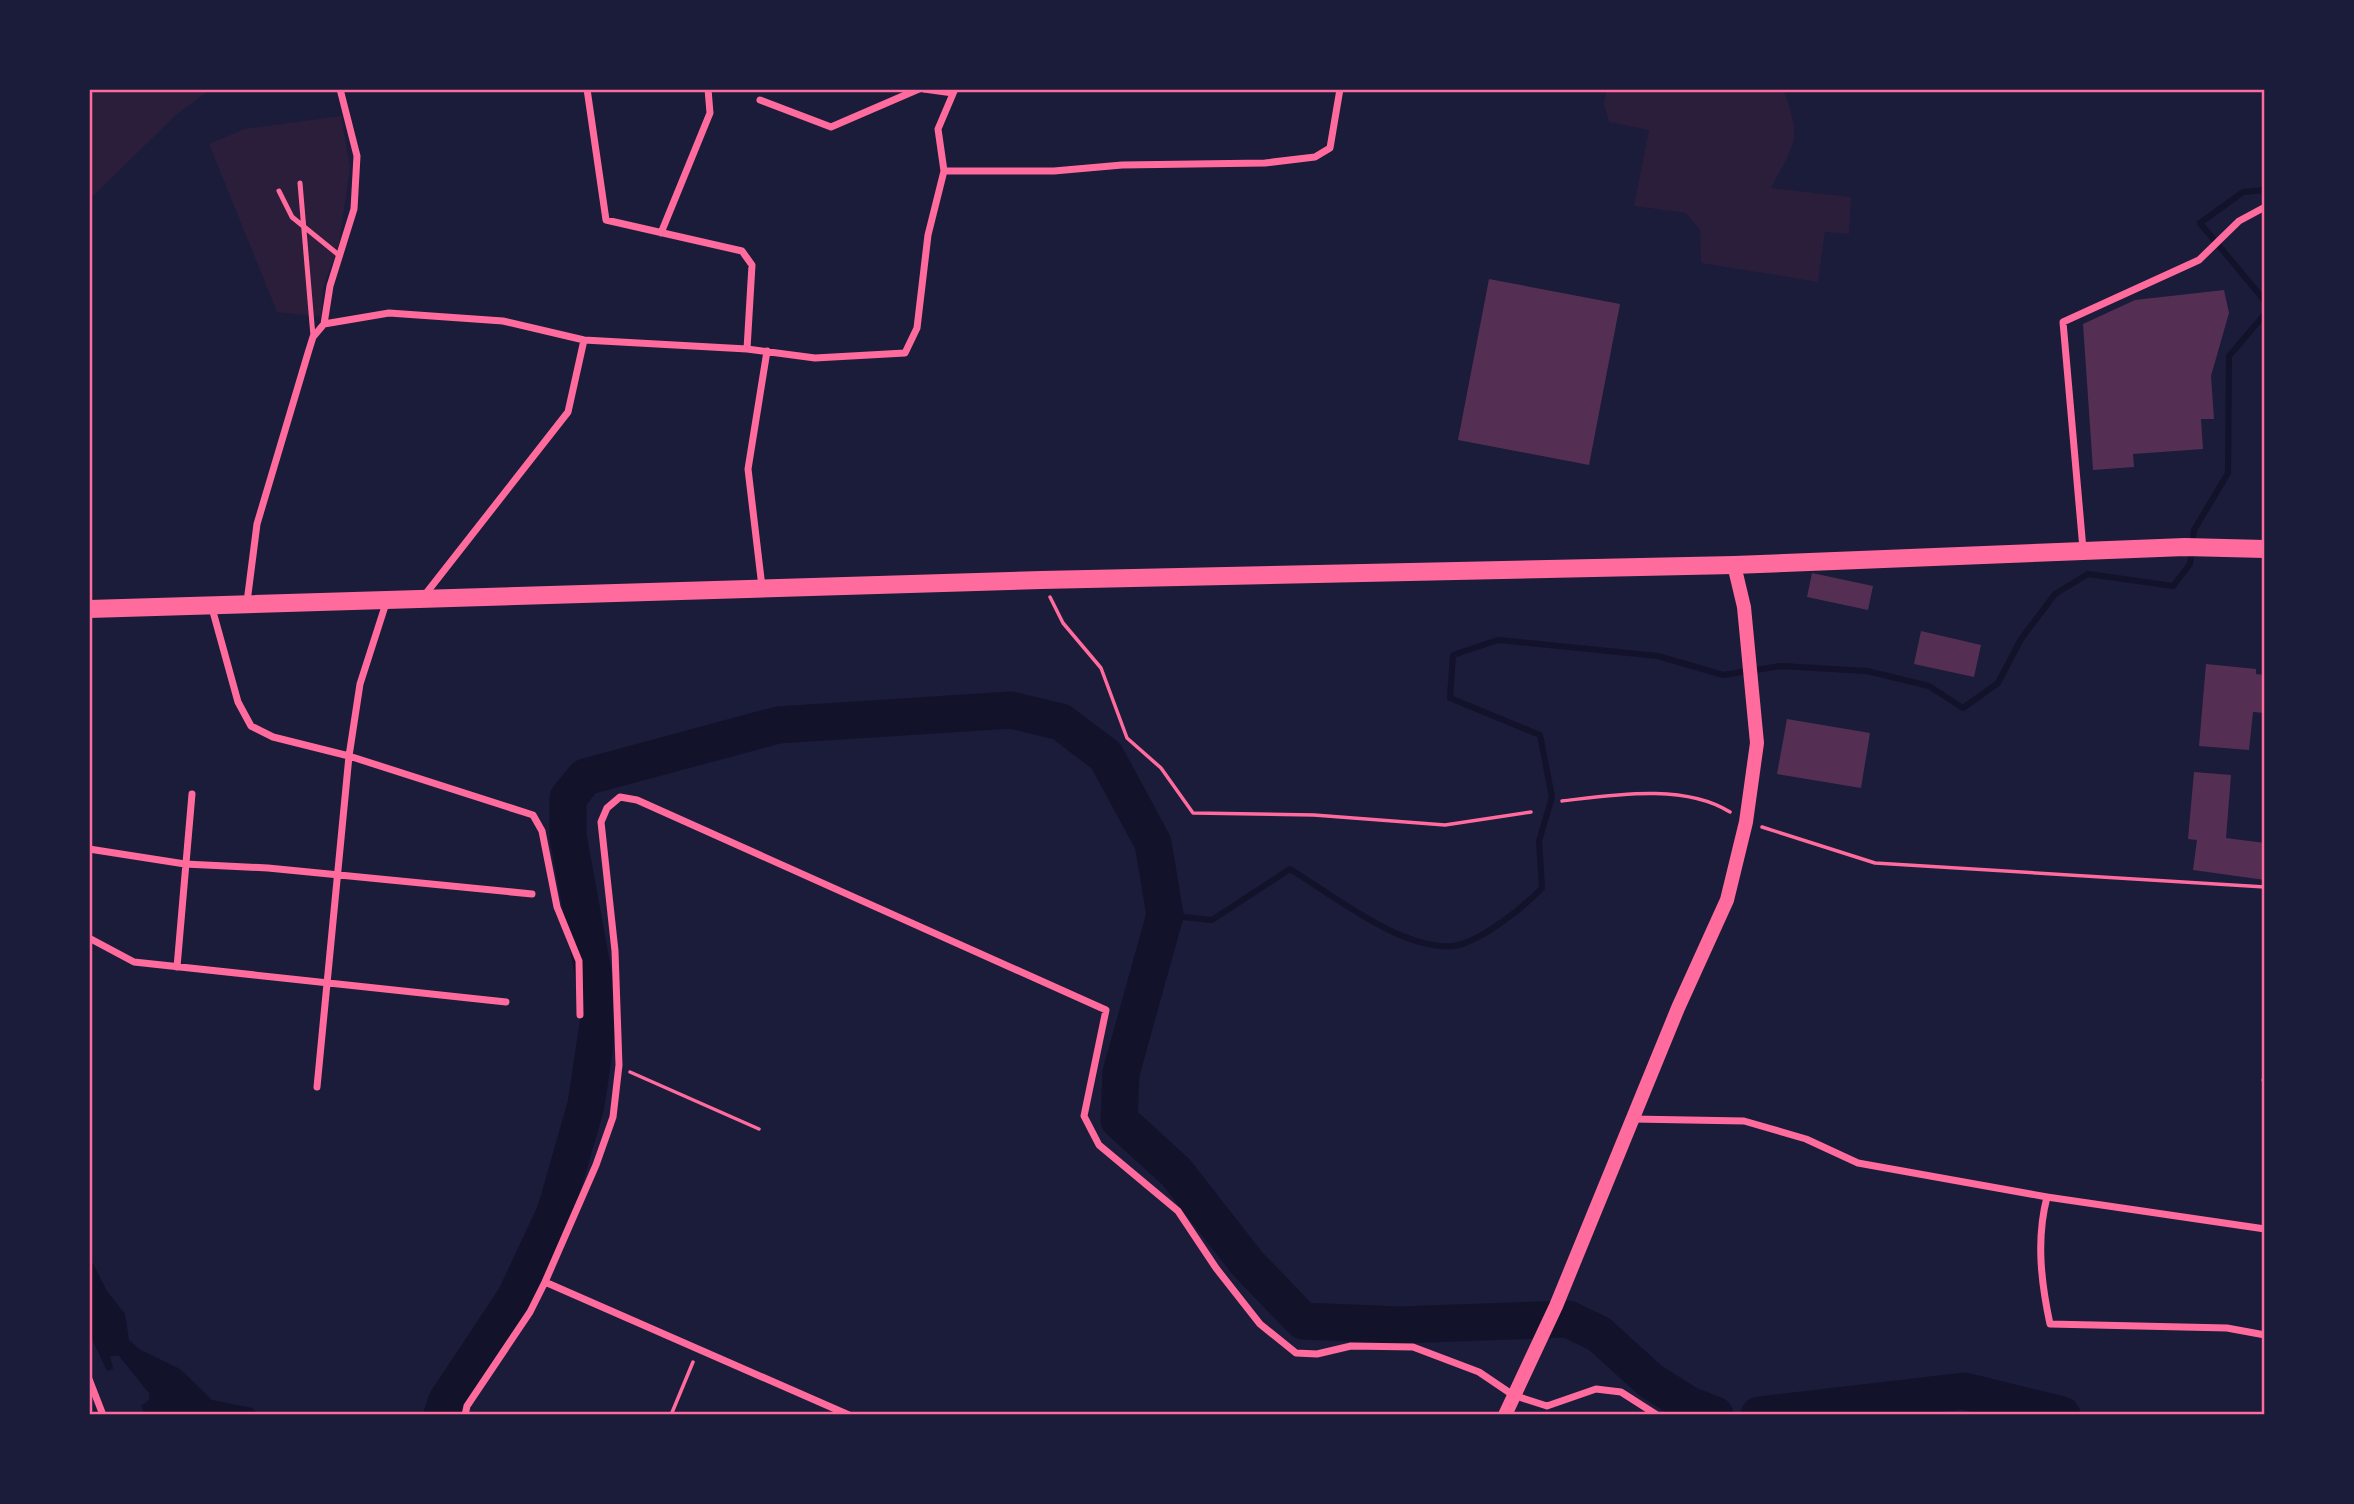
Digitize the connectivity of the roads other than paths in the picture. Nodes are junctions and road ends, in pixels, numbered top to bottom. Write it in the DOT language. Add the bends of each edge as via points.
graph roads {
  1 [pos="340,89"];
  2 [pos="587,89"];
  3 [pos="708,89"];
  4 [pos="922,89"];
  5 [pos="1340,89"];
  6 [pos="954,91"];
  7 [pos="760,100"];
  8 [pos="944,171"];
  9 [pos="300,183"];
  10 [pos="279,191"];
  11 [pos="2265,207"];
  12 [pos="302,226"];
  13 [pos="661,233"];
  14 [pos="341,257"];
  15 [pos="324,324"];
  16 [pos="313,337"];
  17 [pos="584,340"];
  18 [pos="747,349"];
  19 [pos="767,351"];
  20 [pos="2265,549"];
  21 [pos="2083,550"];
  22 [pos="1734,565"];
  23 [pos="762,588"];
  24 [pos="423,598"];
  25 [pos="387,599"];
  26 [pos="247,602"];
  27 [pos="211,604"];
  28 [pos="89,609"];
  29 [pos="349,756"];
  30 [pos="191,794"];
  31 [pos="89,849"];
  32 [pos="185,864"];
  33 [pos="339,876"];
  34 [pos="532,894"];
  35 [pos="89,938"];
  36 [pos="177,967"];
  37 [pos="328,985"];
  38 [pos="506,1002"];
  39 [pos="580,1015"];
  40 [pos="317,1087"];
  41 [pos="1633,1119"];
  42 [pos="2047,1196"];
  43 [pos="2265,1229"];
  44 [pos="545,1282"];
  45 [pos="2265,1335"];
  46 [pos="89,1379"];
  47 [pos="1513,1395"];
  48 [pos="103,1415"];
  49 [pos="465,1415"];
  50 [pos="849,1415"];
  51 [pos="1505,1415"];
  52 [pos="1657,1415"];
  1 -- 14 [label="street" via="357,156 354,209"];
  2 -- 13 [label="street" via="606,220"];
  3 -- 13 [label="street" via="710,113"];
  4 -- 6 [label="street"];
  4 -- 7 [label="street" via="831,127"];
  5 -- 8 [label="street" via="1330,148 1314,158 1054,171"];
  6 -- 8 [label="street" via="938,129"];
  8 -- 19 [label="street" via="928,235 917,328 905,353 815,358"];
  9 -- 12 [label="lane"];
  10 -- 12 [label="lane"];
  11 -- 21 [label="street" via="2239,221 2199,260 2063,322"];
  12 -- 14 [label="lane"];
  12 -- 16 [label="lane"];
  13 -- 18 [label="street" via="743,251 752,265"];
  14 -- 15 [label="street" via="330,286"];
  15 -- 16 [label="street"];
  15 -- 17 [label="street" via="389,313 433,314 503,321"];
  16 -- 26 [label="street" via="257,524"];
  17 -- 18 [label="street"];
  17 -- 24 [label="street" via="568,412"];
  18 -- 19 [label="street"];
  19 -- 23 [label="street" via="748,469"];
  20 -- 21 [label="main road"];
  21 -- 22 [label="main road"];
  22 -- 23 [label="main road"];
  22 -- 41 [label="main road" via="1744,607 1757,743 1746,822 1727,900"];
  23 -- 24 [label="main road"];
  24 -- 25 [label="main road"];
  25 -- 26 [label="main road"];
  25 -- 29 [label="street" via="360,684"];
  26 -- 27 [label="main road"];
  27 -- 28 [label="main road"];
  27 -- 29 [label="street" via="238,702 251,726 273,737"];
  29 -- 33 [label="street"];
  29 -- 39 [label="street" via="533,815 542,831 556,907 579,961"];
  30 -- 32 [label="street"];
  31 -- 32 [label="street"];
  32 -- 33 [label="street"];
  32 -- 36 [label="street"];
  33 -- 34 [label="street"];
  33 -- 37 [label="street"];
  35 -- 36 [label="street" via="134,962"];
  36 -- 37 [label="street"];
  37 -- 38 [label="street"];
  37 -- 40 [label="street"];
  41 -- 42 [label="street" via="1744,1121 1806,1139 1858,1163"];
  41 -- 47 [label="main road" via="1556,1306"];
  42 -- 43 [label="street"];
  42 -- 45 [label="street" via="2042,1216 2041,1283 2050,1324 2227,1328"];
  44 -- 47 [label="street" via="613,1117 618,1071 615,951 601,822 607,808 620,797 637,800 1106,1010 1084,1116 1099,1144 1178,1212 1260,1324 1296,1353 1317,1354 1351,1346 1434,1353 1479,1372"];
  44 -- 49 [label="street"];
  44 -- 50 [label="street"];
  46 -- 48 [label="street"];
  47 -- 51 [label="main road"];
  47 -- 52 [label="street" via="1547,1406 1596,1389 1621,1392"];
}
